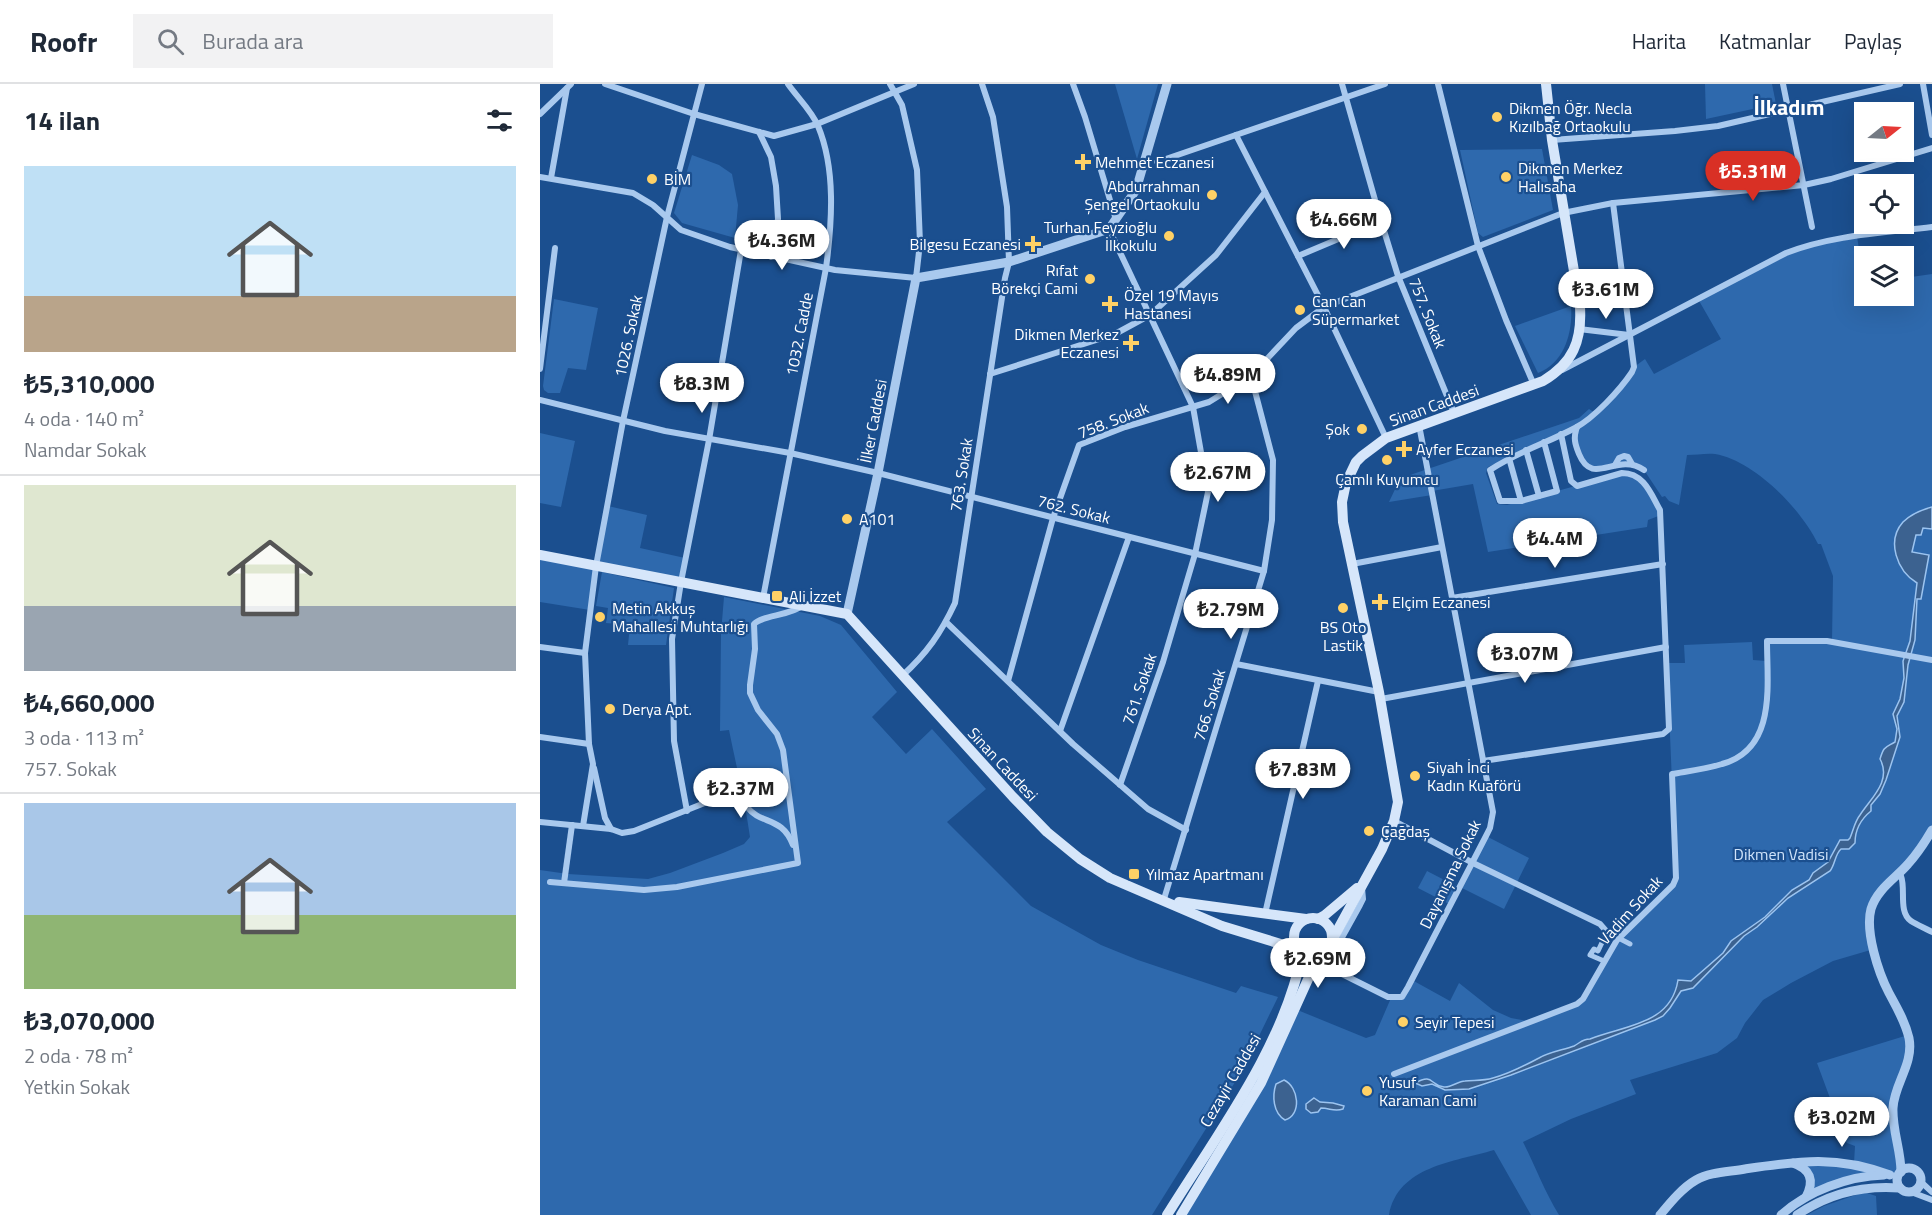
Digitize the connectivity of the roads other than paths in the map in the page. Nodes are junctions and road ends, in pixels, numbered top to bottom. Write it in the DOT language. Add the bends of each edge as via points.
graph roads {
  1 [pos="605,84"];
  2 [pos="702,84"];
  3 [pos="788,84"];
  4 [pos="890,84"];
  5 [pos="914,84"];
  6 [pos="982,84"];
  7 [pos="1073,84"];
  8 [pos="1167,84"];
  9 [pos="1342,84"];
  10 [pos="1385,84"];
  11 [pos="1437,84"];
  12 [pos="1546,84"];
  13 [pos="1783,84"];
  14 [pos="1900,84"];
  15 [pos="1923,84"];
  16 [pos="569,86"];
  17 [pos="895,93"];
  18 [pos="1346,98"];
  19 [pos="1788,110"];
  20 [pos="540,114"];
  21 [pos="694,114"];
  22 [pos="817,124"];
  23 [pos="759,132"];
  24 [pos="1236,135"];
  25 [pos="1932,135"];
  26 [pos="1552,140"];
  27 [pos="1932,148"];
  28 [pos="1157,162"];
  29 [pos="540,177"];
  30 [pos="551,178"];
  31 [pos="1804,185"];
  32 [pos="1265,192"];
  33 [pos="1613,203"];
  34 [pos="1563,213"];
  35 [pos="667,217"];
  36 [pos="1116,220"];
  37 [pos="1381,221"];
  38 [pos="1812,227"];
  39 [pos="1932,227"];
  40 [pos="1109,229"];
  41 [pos="1478,246"];
  42 [pos="555,248"];
  43 [pos="741,250"];
  44 [pos="771,256"];
  45 [pos="1298,256"];
  46 [pos="1009,262"];
  47 [pos="826,268"];
  48 [pos="1398,276"];
  49 [pos="916,278"];
  50 [pos="1324,307"];
  51 [pos="547,309"];
  52 [pos="540,312"];
  53 [pos="1150,315"];
  54 [pos="1579,329"];
  55 [pos="1630,336"];
  56 [pos="540,369"];
  57 [pos="1559,372"];
  58 [pos="990,374"];
  59 [pos="1251,376"];
  60 [pos="1534,385"];
  61 [pos="540,400"];
  62 [pos="1193,407"];
  63 [pos="1454,413"];
  64 [pos="623,421"];
  65 [pos="1419,424"];
  66 [pos="1577,427"];
  67 [pos="1561,434"];
  68 [pos="1386,438"];
  69 [pos="709,440"];
  70 [pos="1544,442"];
  71 [pos="1526,450"];
  72 [pos="790,453"];
  73 [pos="1509,458"];
  74 [pos="1644,470"];
  75 [pos="878,473"];
  76 [pos="1539,496"];
  77 [pos="971,497"];
  78 [pos="1521,501"];
  79 [pos="1053,518"];
  80 [pos="1129,537"];
  81 [pos="1442,547"];
  82 [pos="1195,554"];
  83 [pos="540,555"];
  84 [pos="1352,564"];
  85 [pos="1663,564"];
  86 [pos="596,566"];
  87 [pos="1264,571"];
  88 [pos="681,582"];
  89 [pos="764,598"];
  90 [pos="1452,598"];
  91 [pos="804,605"];
  92 [pos="847,614"];
  93 [pos="946,622"];
  94 [pos="540,647"];
  95 [pos="1666,647"];
  96 [pos="585,653"];
  97 [pos="1932,660"];
  98 [pos="1236,664"];
  99 [pos="902,676"];
  100 [pos="1008,681"];
  101 [pos="1318,681"];
  102 [pos="1468,682"];
  103 [pos="1380,696"];
  104 [pos="1060,731"];
  105 [pos="540,737"];
  106 [pos="589,744"];
  107 [pos="1484,761"];
  108 [pos="593,764"];
  109 [pos="1120,785"];
  110 [pos="687,811"];
  111 [pos="1394,821"];
  112 [pos="540,822"];
  113 [pos="572,825"];
  114 [pos="583,826"];
  115 [pos="611,829"];
  116 [pos="1186,830"];
  117 [pos="1932,830"];
  118 [pos="796,851"];
  119 [pos="1473,863"];
  120 [pos="1897,874"];
  121 [pos="550,882"];
  122 [pos="564,883"];
  123 [pos="1362,884"];
  124 [pos="1164,899"];
  125 [pos="1265,915"];
  126 [pos="1306,919"];
  127 [pos="1318,919"];
  128 [pos="1607,932"];
  129 [pos="1932,932"];
  130 [pos="1331,942"];
  131 [pos="1630,944"];
  132 [pos="1300,951"];
  133 [pos="1319,955"];
  134 [pos="1604,961"];
  135 [pos="1290,1011"];
  136 [pos="1394,1074"];
  137 [pos="1896,1133"];
  138 [pos="1790,1163"];
  139 [pos="1915,1170"];
  140 [pos="1896,1174"];
  141 [pos="1920,1181"];
  142 [pos="1900,1188"];
  143 [pos="1911,1192"];
  144 [pos="1932,1192"];
  145 [pos="1806,1197"];
  146 [pos="1932,1200"];
  147 [pos="1167,1215"];
  148 [pos="1181,1215"];
  149 [pos="1660,1215"];
  150 [pos="1781,1215"];
  151 [pos="1797,1215"];
  1 -- 21 [label="street"];
  2 -- 21 [label="street, 1026. Sokak"];
  3 -- 22 [label="street, 1032. Cadde"];
  4 -- 17 [label="street"];
  5 -- 17 [label="street"];
  6 -- 46 [label="street, 763. Sokak" via="993,117 1007,207"];
  7 -- 36 [label="street"];
  8 -- 36 [label="street" via="1136,190"];
  9 -- 18 [label="street, 757. Sokak"];
  10 -- 18 [label="street"];
  11 -- 41 [label="street"];
  12 -- 26 [label="main road, Sinan Caddesi"];
  13 -- 19 [label="street"];
  14 -- 19 [label="street"];
  15 -- 25 [label="street"];
  16 -- 20 [label="street"];
  16 -- 30 [label="street"];
  17 -- 22 [label="street"];
  17 -- 49 [label="street" via="902,105 917,170 920,243"];
  18 -- 24 [label="street"];
  18 -- 37 [label="street, 757. Sokak"];
  19 -- 26 [label="street" via="1718,126"];
  19 -- 31 [label="street"];
  21 -- 23 [label="street"];
  21 -- 35 [label="street, 1026. Sokak"];
  22 -- 23 [label="street" via="774,136"];
  22 -- 47 [label="street, 1032. Cadde" via="829,181"];
  23 -- 44 [label="street" via="771,157 776,186 778,219"];
  24 -- 28 [label="street"];
  24 -- 32 [label="street"];
  26 -- 34 [label="main road, Sinan Caddesi"];
  27 -- 31 [label="street, 758. Sokak"];
  29 -- 30 [label="street"];
  30 -- 35 [label="street" via="633,193"];
  31 -- 33 [label="street, 758. Sokak"];
  31 -- 38 [label="street"];
  32 -- 45 [label="street"];
  32 -- 53 [label="street" via="1216,255"];
  33 -- 34 [label="street, 758. Sokak"];
  33 -- 55 [label="street"];
  34 -- 41 [label="street, 758. Sokak"];
  34 -- 54 [label="main road, Sinan Caddesi" via="1578,294"];
  35 -- 43 [label="street" via="681,230"];
  35 -- 64 [label="street, 1026. Sokak"];
  36 -- 40 [label="street"];
  37 -- 45 [label="street"];
  37 -- 48 [label="street, 757. Sokak"];
  39 -- 55 [label="street" via="1804,246"];
  40 -- 46 [label="street"];
  40 -- 53 [label="street, 761. Sokak"];
  41 -- 48 [label="street, 758. Sokak"];
  41 -- 60 [label="street"];
  42 -- 51 [label="street"];
  43 -- 44 [label="street"];
  43 -- 69 [label="street"];
  44 -- 47 [label="street"];
  45 -- 50 [label="street"];
  46 -- 49 [label="street"];
  46 -- 58 [label="street, 763. Sokak"];
  47 -- 49 [label="street"];
  47 -- 72 [label="street, 1032. Cadde"];
  48 -- 50 [label="street, 758. Sokak"];
  48 -- 63 [label="street, 757. Sokak"];
  49 -- 75 [label="street, İlker Caddesi"];
  50 -- 59 [label="street, 758. Sokak" via="1296,328"];
  50 -- 68 [label="street"];
  51 -- 52 [label="street"];
  51 -- 56 [label="street"];
  53 -- 58 [label="street" via="1115,334"];
  53 -- 62 [label="street, 761. Sokak"];
  54 -- 55 [label="street"];
  54 -- 57 [label="main road, Sinan Caddesi" via="1575,350"];
  55 -- 57 [label="street"];
  55 -- 66 [label="street" via="1632,372"];
  57 -- 60 [label="main road, Sinan Caddesi"];
  58 -- 77 [label="street, 763. Sokak"];
  59 -- 62 [label="street, 758. Sokak" via="1209,402"];
  59 -- 87 [label="street, 766. Sokak" via="1273,460 1272,520"];
  60 -- 63 [label="main road, Sinan Caddesi"];
  61 -- 64 [label="street, 762. Sokak"];
  62 -- 79 [label="street, 758. Sokak" via="1079,445"];
  62 -- 82 [label="street, 761. Sokak" via="1208,492"];
  63 -- 65 [label="main road, Sinan Caddesi"];
  64 -- 69 [label="street, 762. Sokak"];
  64 -- 86 [label="street, 1026. Sokak"];
  65 -- 68 [label="main road, Sinan Caddesi"];
  65 -- 81 [label="street, Dayanışma Sokak"];
  66 -- 67 [label="street"];
  66 -- 74 [label="street" via="1574,442 1588,468 1615,465 1624,456"];
  67 -- 70 [label="street"];
  67 -- 85 [label="street" via="1571,481 1577,486 1622,473 1640,478 1660,510"];
  68 -- 84 [label="main road, Sinan Caddesi" via="1356,462 1343,492 1343,522"];
  69 -- 72 [label="street, 762. Sokak"];
  69 -- 88 [label="street"];
  70 -- 71 [label="street"];
  70 -- 76 [label="street" via="1557,491"];
  71 -- 73 [label="street"];
  71 -- 76 [label="street"];
  72 -- 75 [label="street, 762. Sokak"];
  72 -- 89 [label="street, 1032. Cadde"];
  73 -- 78 [label="street"];
  73 -- 78 [label="street" via="1490,470 1500,501"];
  75 -- 77 [label="street, 762. Sokak"];
  75 -- 92 [label="street, İlker Caddesi"];
  76 -- 78 [label="street"];
  77 -- 79 [label="street, 762. Sokak"];
  77 -- 93 [label="street, 763. Sokak" via="955,603"];
  79 -- 80 [label="street, 762. Sokak"];
  79 -- 100 [label="street, 758. Sokak"];
  80 -- 82 [label="street, 762. Sokak"];
  80 -- 104 [label="street"];
  81 -- 84 [label="street"];
  81 -- 90 [label="street, Dayanışma Sokak"];
  82 -- 87 [label="street, 762. Sokak"];
  82 -- 109 [label="street, 761. Sokak"];
  83 -- 86 [label="main road"];
  84 -- 103 [label="main road, Sinan Caddesi"];
  85 -- 90 [label="street"];
  85 -- 95 [label="street"];
  86 -- 88 [label="main road"];
  86 -- 96 [label="street, 1026. Sokak"];
  87 -- 98 [label="street, 766. Sokak"];
  88 -- 89 [label="main road"];
  88 -- 110 [label="street" via="672,639 674,741"];
  89 -- 91 [label="main road"];
  90 -- 102 [label="street, Dayanışma Sokak"];
  91 -- 92 [label="main road"];
  91 -- 118 [label="street" via="754,624 750,685 758,710 777,734 783,750"];
  92 -- 99 [label="main road, Sinan Caddesi"];
  93 -- 99 [label="street, 763. Sokak" via="920,660"];
  93 -- 100 [label="street"];
  94 -- 96 [label="street"];
  95 -- 102 [label="street"];
  95 -- 107 [label="street" via="1669,729 1663,734"];
  96 -- 106 [label="street, 1026. Sokak"];
  97 -- 134 [label="street, Vadim Sokak" via="1827,641 1767,641 1767,710 1759,735 1750,747 1724,764 1672,774 1676,878 1668,892 1617,940"];
  98 -- 101 [label="street"];
  98 -- 116 [label="street, 766. Sokak"];
  99 -- 124 [label="main road, Sinan Caddesi" via="1047,832 1110,878"];
  100 -- 104 [label="street"];
  101 -- 103 [label="street"];
  101 -- 125 [label="street"];
  102 -- 103 [label="street"];
  102 -- 107 [label="street, Dayanışma Sokak"];
  103 -- 111 [label="main road, Sinan Caddesi" via="1398,802"];
  104 -- 109 [label="street"];
  105 -- 106 [label="street"];
  106 -- 108 [label="street, 1026. Sokak"];
  107 -- 119 [label="street, Dayanışma Sokak" via="1493,812"];
  108 -- 114 [label="street"];
  108 -- 115 [label="street, 1026. Sokak"];
  109 -- 116 [label="street" via="1148,809"];
  110 -- 115 [label="street" via="634,831"];
  110 -- 118 [label="street" via="740,789 745,805 782,827"];
  111 -- 119 [label="street"];
  111 -- 123 [label="main road, Sinan Caddesi"];
  112 -- 113 [label="street"];
  113 -- 114 [label="street"];
  113 -- 122 [label="street"];
  114 -- 115 [label="street"];
  116 -- 124 [label="street, 766. Sokak"];
  117 -- 120 [label="street"];
  118 -- 122 [label="street" via="798,863 677,886 644,890"];
  119 -- 123 [label="street, Dayanışma Sokak" via="1402,997 1388,997 1330,966 1329,961 1360,905"];
  119 -- 128 [label="street" via="1600,924"];
  120 -- 129 [label="street" via="1901,876 1906,916"];
  120 -- 137 [label="street" via="1877,897 1870,924 1883,980 1904,1021 1910,1043 1907,1066 1894,1099"];
  121 -- 122 [label="street"];
  123 -- 127 [label="main road, Sinan Caddesi"];
  123 -- 130 [label="main road, Sinan Caddesi"];
  124 -- 125 [label="main road, Sinan Caddesi"];
  124 -- 132 [label="main road, Sinan Caddesi" via="1222,926"];
  125 -- 126 [label="main road, Sinan Caddesi"];
  126 -- 127 [label="main road"];
  126 -- 132 [label="main road" via="1294,932"];
  127 -- 130 [label="main road" via="1328,926"];
  128 -- 131 [label="street, bridge"];
  128 -- 134 [label="street" via="1598,951 1593,949 1590,955"];
  130 -- 133 [label="main road"];
  132 -- 133 [label="main road"];
  132 -- 135 [label="main road, Cezayir Caddesi"];
  133 -- 135 [label="main road, Cezayir Caddesi"];
  134 -- 136 [label="street, Vadim Sokak" via="1577,1004"];
  135 -- 147 [label="main road, Cezayir Caddesi"];
  135 -- 148 [label="main road, Cezayir Caddesi" via="1260,1083"];
  137 -- 139 [label="street"];
  137 -- 140 [label="street"];
  138 -- 140 [label="street" via="1850,1163"];
  138 -- 145 [label="street" via="1801,1166 1811,1177"];
  138 -- 149 [label="street" via="1703,1177 1685,1188"];
  139 -- 140 [label="street"];
  139 -- 141 [label="street"];
  140 -- 142 [label="street"];
  140 -- 145 [label="street" via="1846,1182"];
  141 -- 143 [label="street"];
  141 -- 144 [label="street"];
  142 -- 143 [label="street"];
  142 -- 151 [label="street" via="1858,1188 1825,1199"];
  143 -- 146 [label="street"];
  145 -- 150 [label="street"];
}
